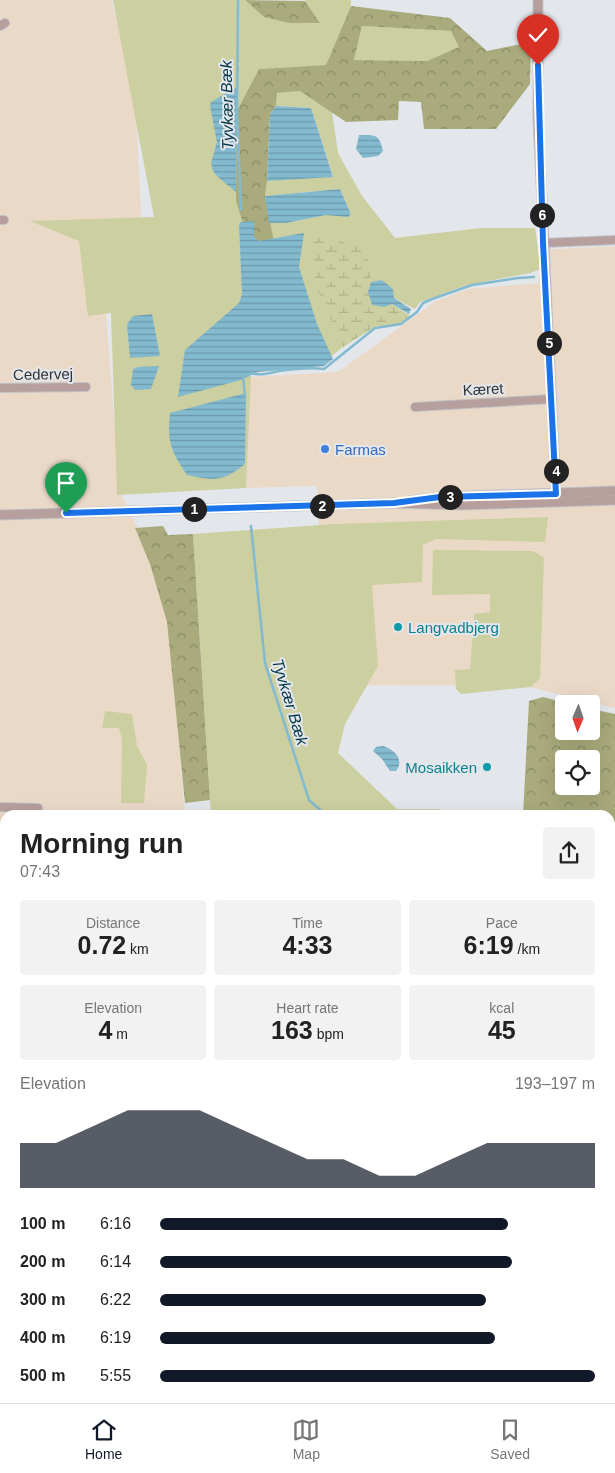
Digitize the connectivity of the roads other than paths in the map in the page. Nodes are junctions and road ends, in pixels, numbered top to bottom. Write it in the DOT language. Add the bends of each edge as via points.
graph roads {
  1 [pos="538,0"];
  2 [pos="615,240"];
  3 [pos="543,243"];
  4 [pos="86,387"];
  5 [pos="0,388"];
  6 [pos="552,399"];
  7 [pos="415,407"];
  8 [pos="615,492"];
  9 [pos="556,494"];
  10 [pos="615,500"];
  11 [pos="394,503"];
  12 [pos="0,515"];
  13 [pos="0,806"];
  14 [pos="38,808"];
  1 -- 3 [label="street"];
  2 -- 3 [label="street"];
  3 -- 6 [label="street"];
  4 -- 5 [label="street, Cedervej"];
  6 -- 7 [label="street, Kæret"];
  6 -- 9 [label="street"];
  8 -- 9 [label="street"];
  9 -- 11 [label="street" via="440,497"];
  10 -- 11 [label="street" via="462,505"];
  11 -- 12 [label="street"];
  13 -- 14 [label="street"];
}
